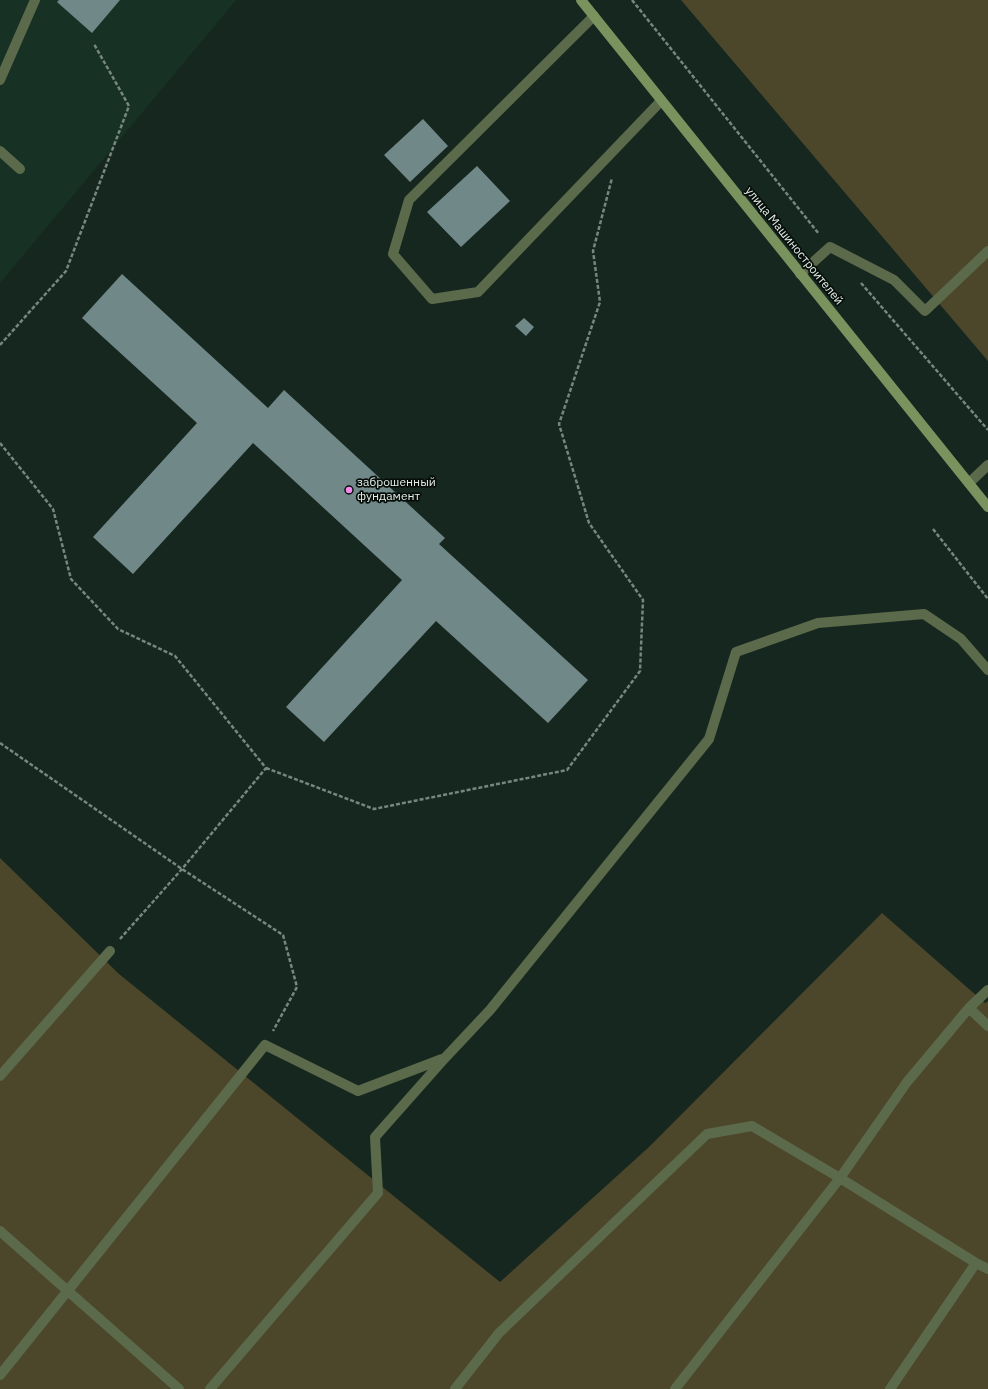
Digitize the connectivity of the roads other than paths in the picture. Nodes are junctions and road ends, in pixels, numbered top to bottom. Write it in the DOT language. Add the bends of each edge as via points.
graph roads {
  1 [pos="35,0"];
  2 [pos="581,0"];
  3 [pos="594,16"];
  4 [pos="0,80"];
  5 [pos="661,101"];
  6 [pos="0,151"];
  7 [pos="20,169"];
  8 [pos="988,251"];
  9 [pos="800,274"];
  10 [pos="988,465"];
  11 [pos="969,483"];
  12 [pos="988,507"];
  13 [pos="988,670"];
  14 [pos="110,951"];
  15 [pos="988,990"];
  16 [pos="969,1008"];
  17 [pos="988,1026"];
  18 [pos="444,1059"];
  19 [pos="0,1076"];
  20 [pos="840,1178"];
  21 [pos="0,1231"];
  22 [pos="976,1263"];
  23 [pos="988,1269"];
  24 [pos="68,1291"];
  25 [pos="0,1375"];
  26 [pos="179,1389"];
  27 [pos="210,1389"];
  28 [pos="456,1389"];
  29 [pos="676,1389"];
  30 [pos="890,1389"];
  1 -- 4 [label="lane"];
  2 -- 3 [label="street, улица Машиностроителей"];
  3 -- 5 [label="street, улица Машиностроителей"];
  3 -- 5 [label="lane" via="410,200 393,254 432,299 478,292"];
  5 -- 9 [label="street, улица Машиностроителей"];
  6 -- 7 [label="lane"];
  8 -- 9 [label="lane" via="925,311 894,280 830,247"];
  9 -- 11 [label="street, улица Машиностроителей"];
  10 -- 11 [label="lane"];
  11 -- 12 [label="street, улица Машиностроителей"];
  13 -- 18 [label="lane" via="961,639 924,614 818,623 736,652 709,739 490,1010"];
  14 -- 19 [label="lane"];
  15 -- 16 [label="lane"];
  16 -- 17 [label="lane"];
  16 -- 20 [label="lane" via="907,1082"];
  18 -- 24 [label="lane" via="358,1091 265,1045"];
  18 -- 27 [label="lane" via="374,1137 378,1193"];
  20 -- 22 [label="lane"];
  20 -- 28 [label="lane" via="752,1126 707,1134 498,1333"];
  20 -- 29 [label="lane"];
  21 -- 24 [label="lane"];
  22 -- 23 [label="lane"];
  22 -- 30 [label="lane"];
  24 -- 25 [label="lane"];
  24 -- 26 [label="lane"];
}
